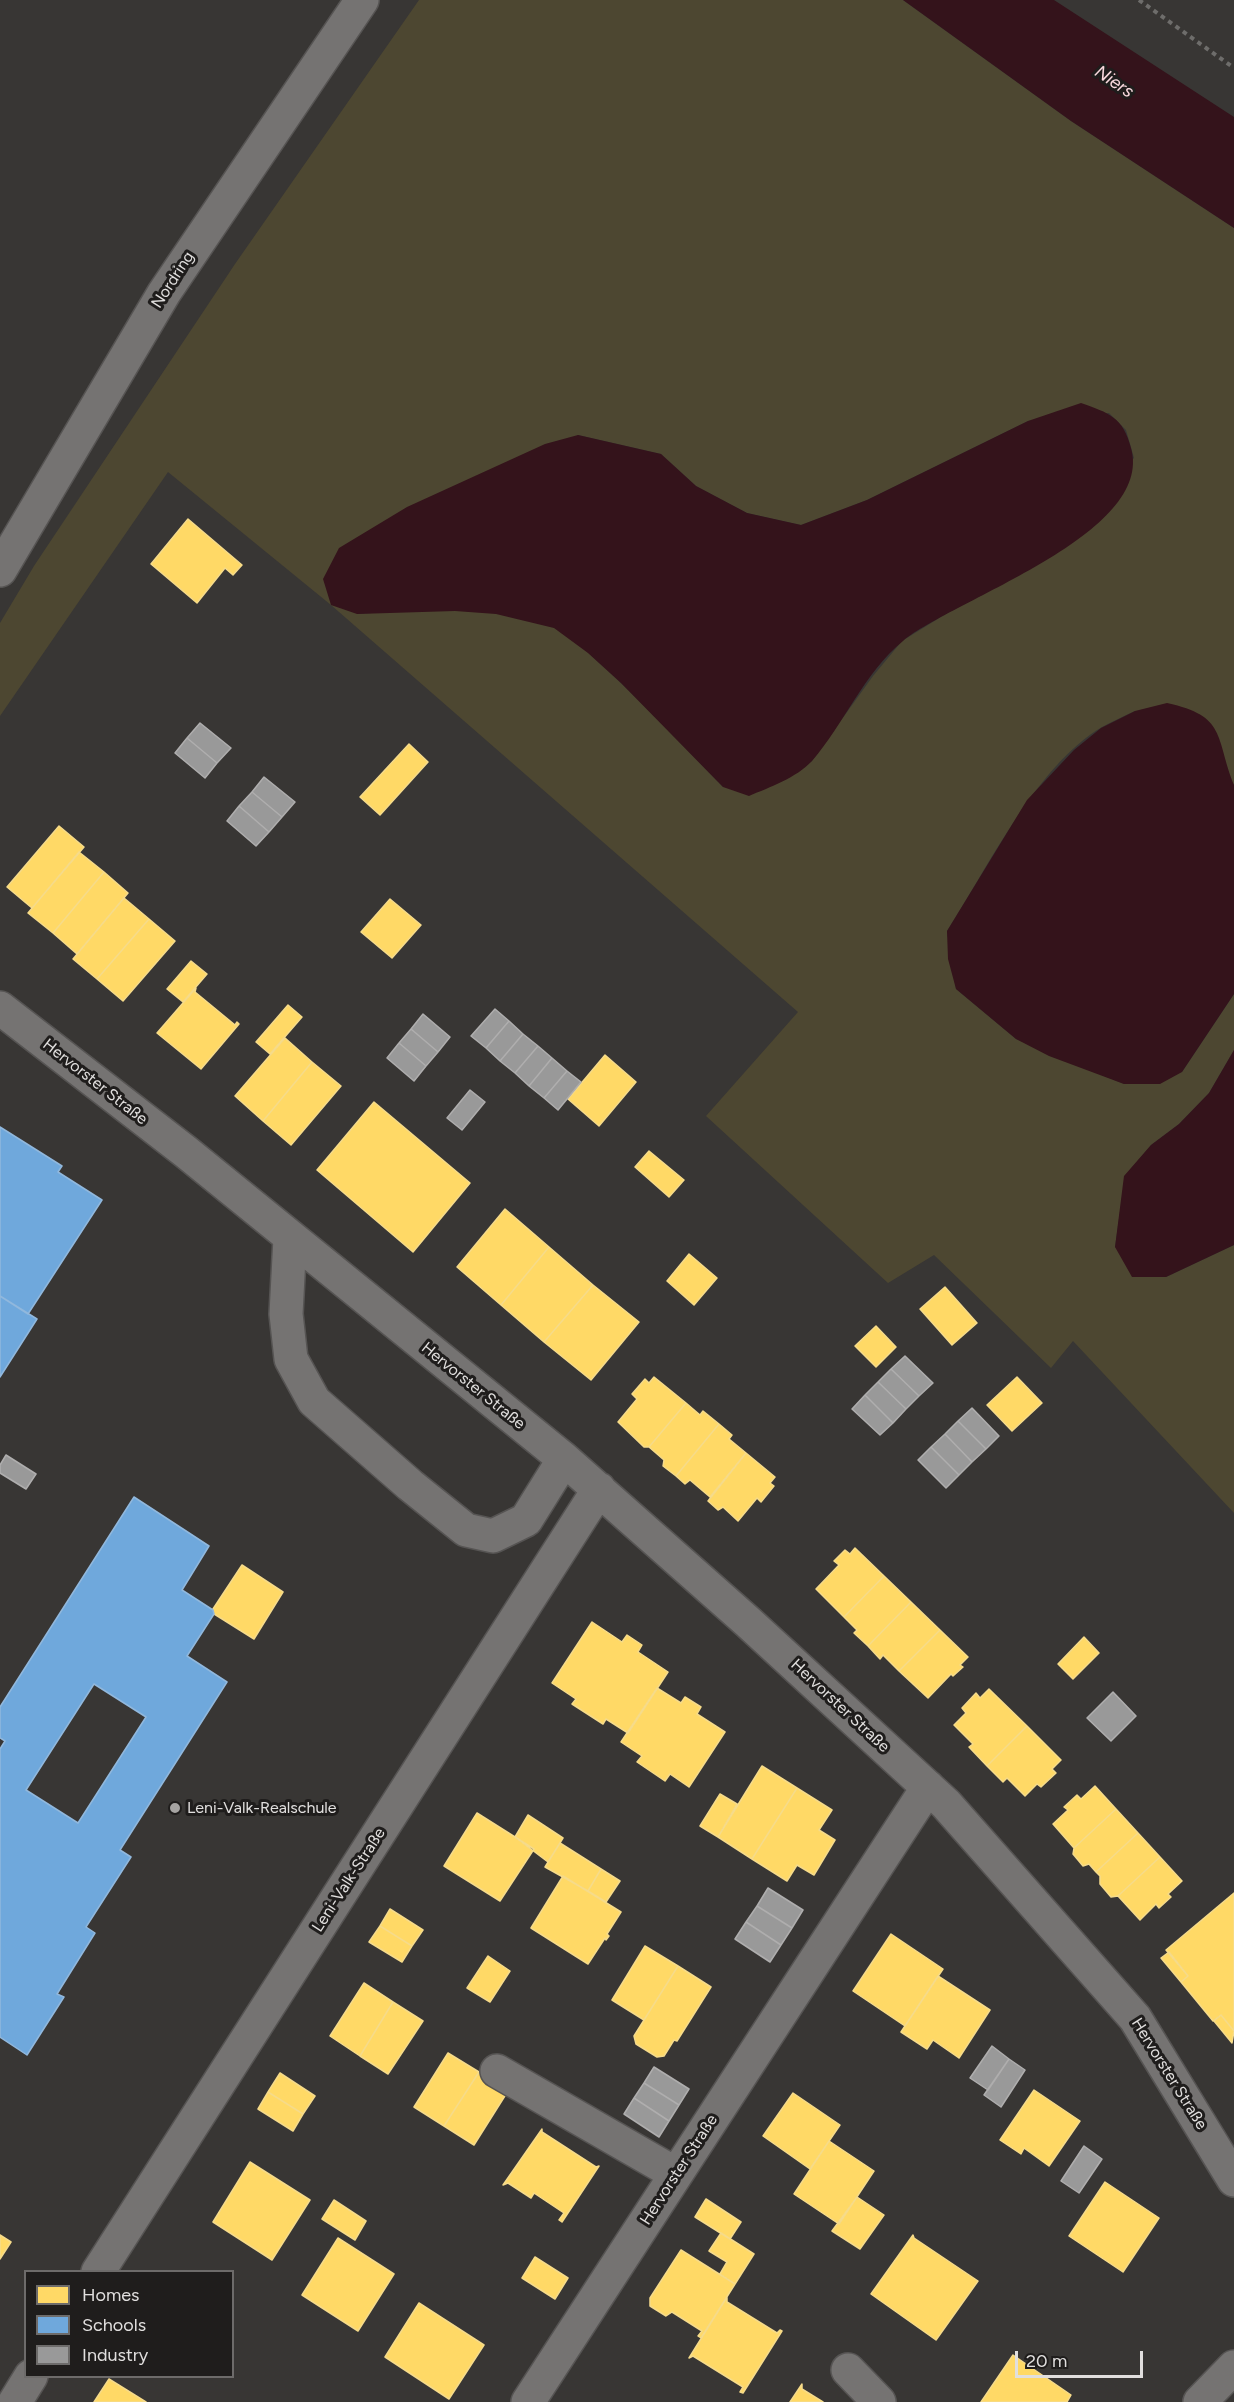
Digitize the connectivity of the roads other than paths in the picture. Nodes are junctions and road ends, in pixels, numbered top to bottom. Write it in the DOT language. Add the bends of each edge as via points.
graph roads {
  1 [pos="363,0"];
  2 [pos="0,570"];
  3 [pos="0,1008"];
  4 [pos="290,1238"];
  5 [pos="564,1459"];
  6 [pos="599,1489"];
  7 [pos="928,1787"];
  8 [pos="497,2071"];
  9 [pos="676,2174"];
  10 [pos="1234,2180"];
  11 [pos="99,2270"];
  12 [pos="1234,2367"];
  13 [pos="848,2370"];
  14 [pos="30,2378"];
  15 [pos="15,2402"];
  16 [pos="528,2402"];
  17 [pos="879,2402"];
  18 [pos="1200,2402"];
  1 -- 2 [label="street, Nordring" via="164,293"];
  3 -- 4 [label="street, Hervorster Straße"];
  4 -- 5 [label="street, Hervorster Straße"];
  4 -- 5 [label="street" via="286,1314 291,1359 314,1401 447,1515 466,1530 493,1536 526,1520"];
  5 -- 6 [label="street, Hervorster Straße"];
  6 -- 7 [label="street, Hervorster Straße"];
  6 -- 11 [label="street, Leni-Valk-Straße"];
  7 -- 9 [label="street, Hervorster Straße"];
  7 -- 10 [label="street, Hervorster Straße" via="1136,2018"];
  8 -- 9 [label="street"];
  9 -- 16 [label="street, Hervorster Straße"];
  12 -- 18 [label="street"];
  13 -- 17 [label="street"];
  14 -- 15 [label="street"];
}
